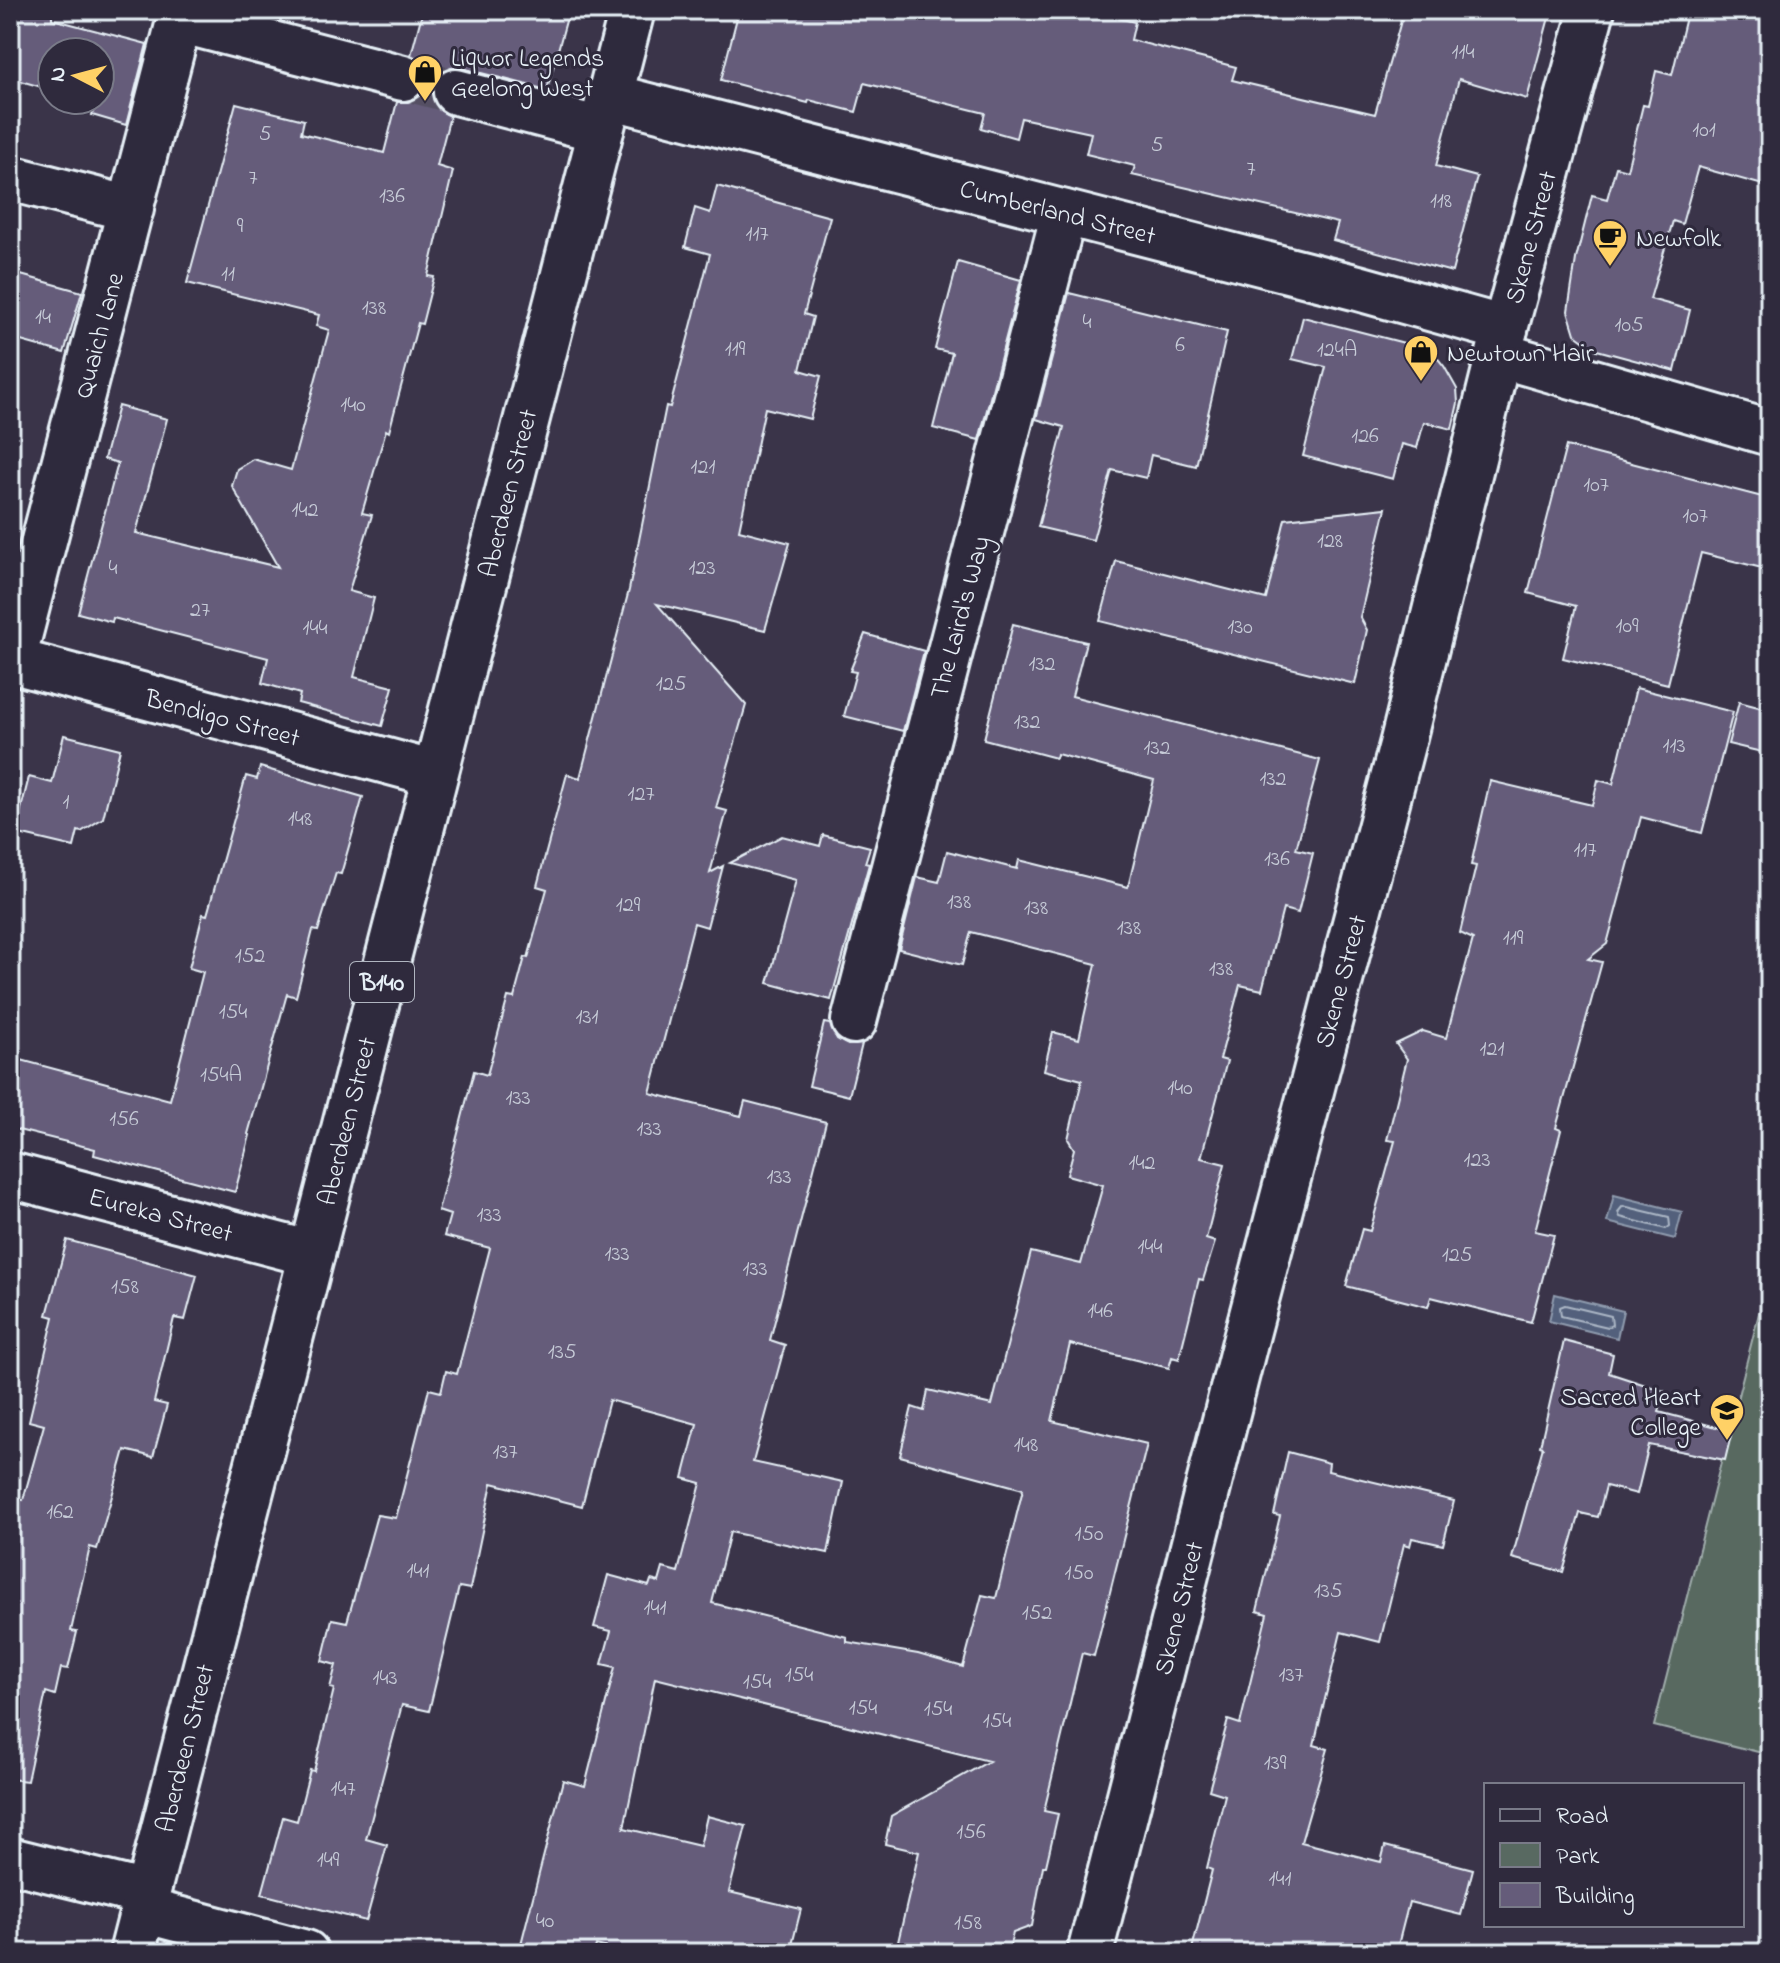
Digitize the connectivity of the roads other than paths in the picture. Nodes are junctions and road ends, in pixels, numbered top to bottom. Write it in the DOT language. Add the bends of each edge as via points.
graph roads {
  1 [pos="632,10"];
  2 [pos="1592,10"];
  3 [pos="180,15"];
  4 [pos="403,78"];
  5 [pos="456,92"];
  6 [pos="605,113"];
  7 [pos="10,178"];
  8 [pos="131,209"];
  9 [pos="1064,213"];
  10 [pos="1502,342"];
  11 [pos="1770,433"];
  12 [pos="11,660"];
  13 [pos="435,774"];
  14 [pos="854,1021"];
  15 [pos="10,1175"];
  16 [pos="312,1254"];
  17 [pos="10,1860"];
  18 [pos="145,1902"];
  19 [pos="132,1953"];
  20 [pos="306,1953"];
  21 [pos="1090,1953"];
  1 -- 6 [label="street, Aberdeen Street / B140"];
  2 -- 10 [label="street, Skene Street"];
  3 -- 4 [label="street"];
  3 -- 8 [label="street, Quaich Lane"];
  5 -- 6 [label="street, Cumberland Street"];
  6 -- 9 [label="street, Cumberland Street"];
  6 -- 13 [label="street, Aberdeen Street / B140"];
  7 -- 8 [label="street"];
  8 -- 12 [label="street, Quaich Lane"];
  9 -- 10 [label="street, Cumberland Street"];
  9 -- 14 [label="street, The Laird's Way"];
  10 -- 11 [label="street, Cumberland Street"];
  10 -- 21 [label="street, Skene Street"];
  12 -- 13 [label="street, Bendigo Street"];
  13 -- 16 [label="street, Aberdeen Street / B140"];
  15 -- 16 [label="street, Eureka Street"];
  16 -- 18 [label="street, Aberdeen Street / B140"];
  17 -- 18 [label="street"];
  18 -- 19 [label="street, Aberdeen Street / B140"];
  18 -- 20 [label="street"];
}
